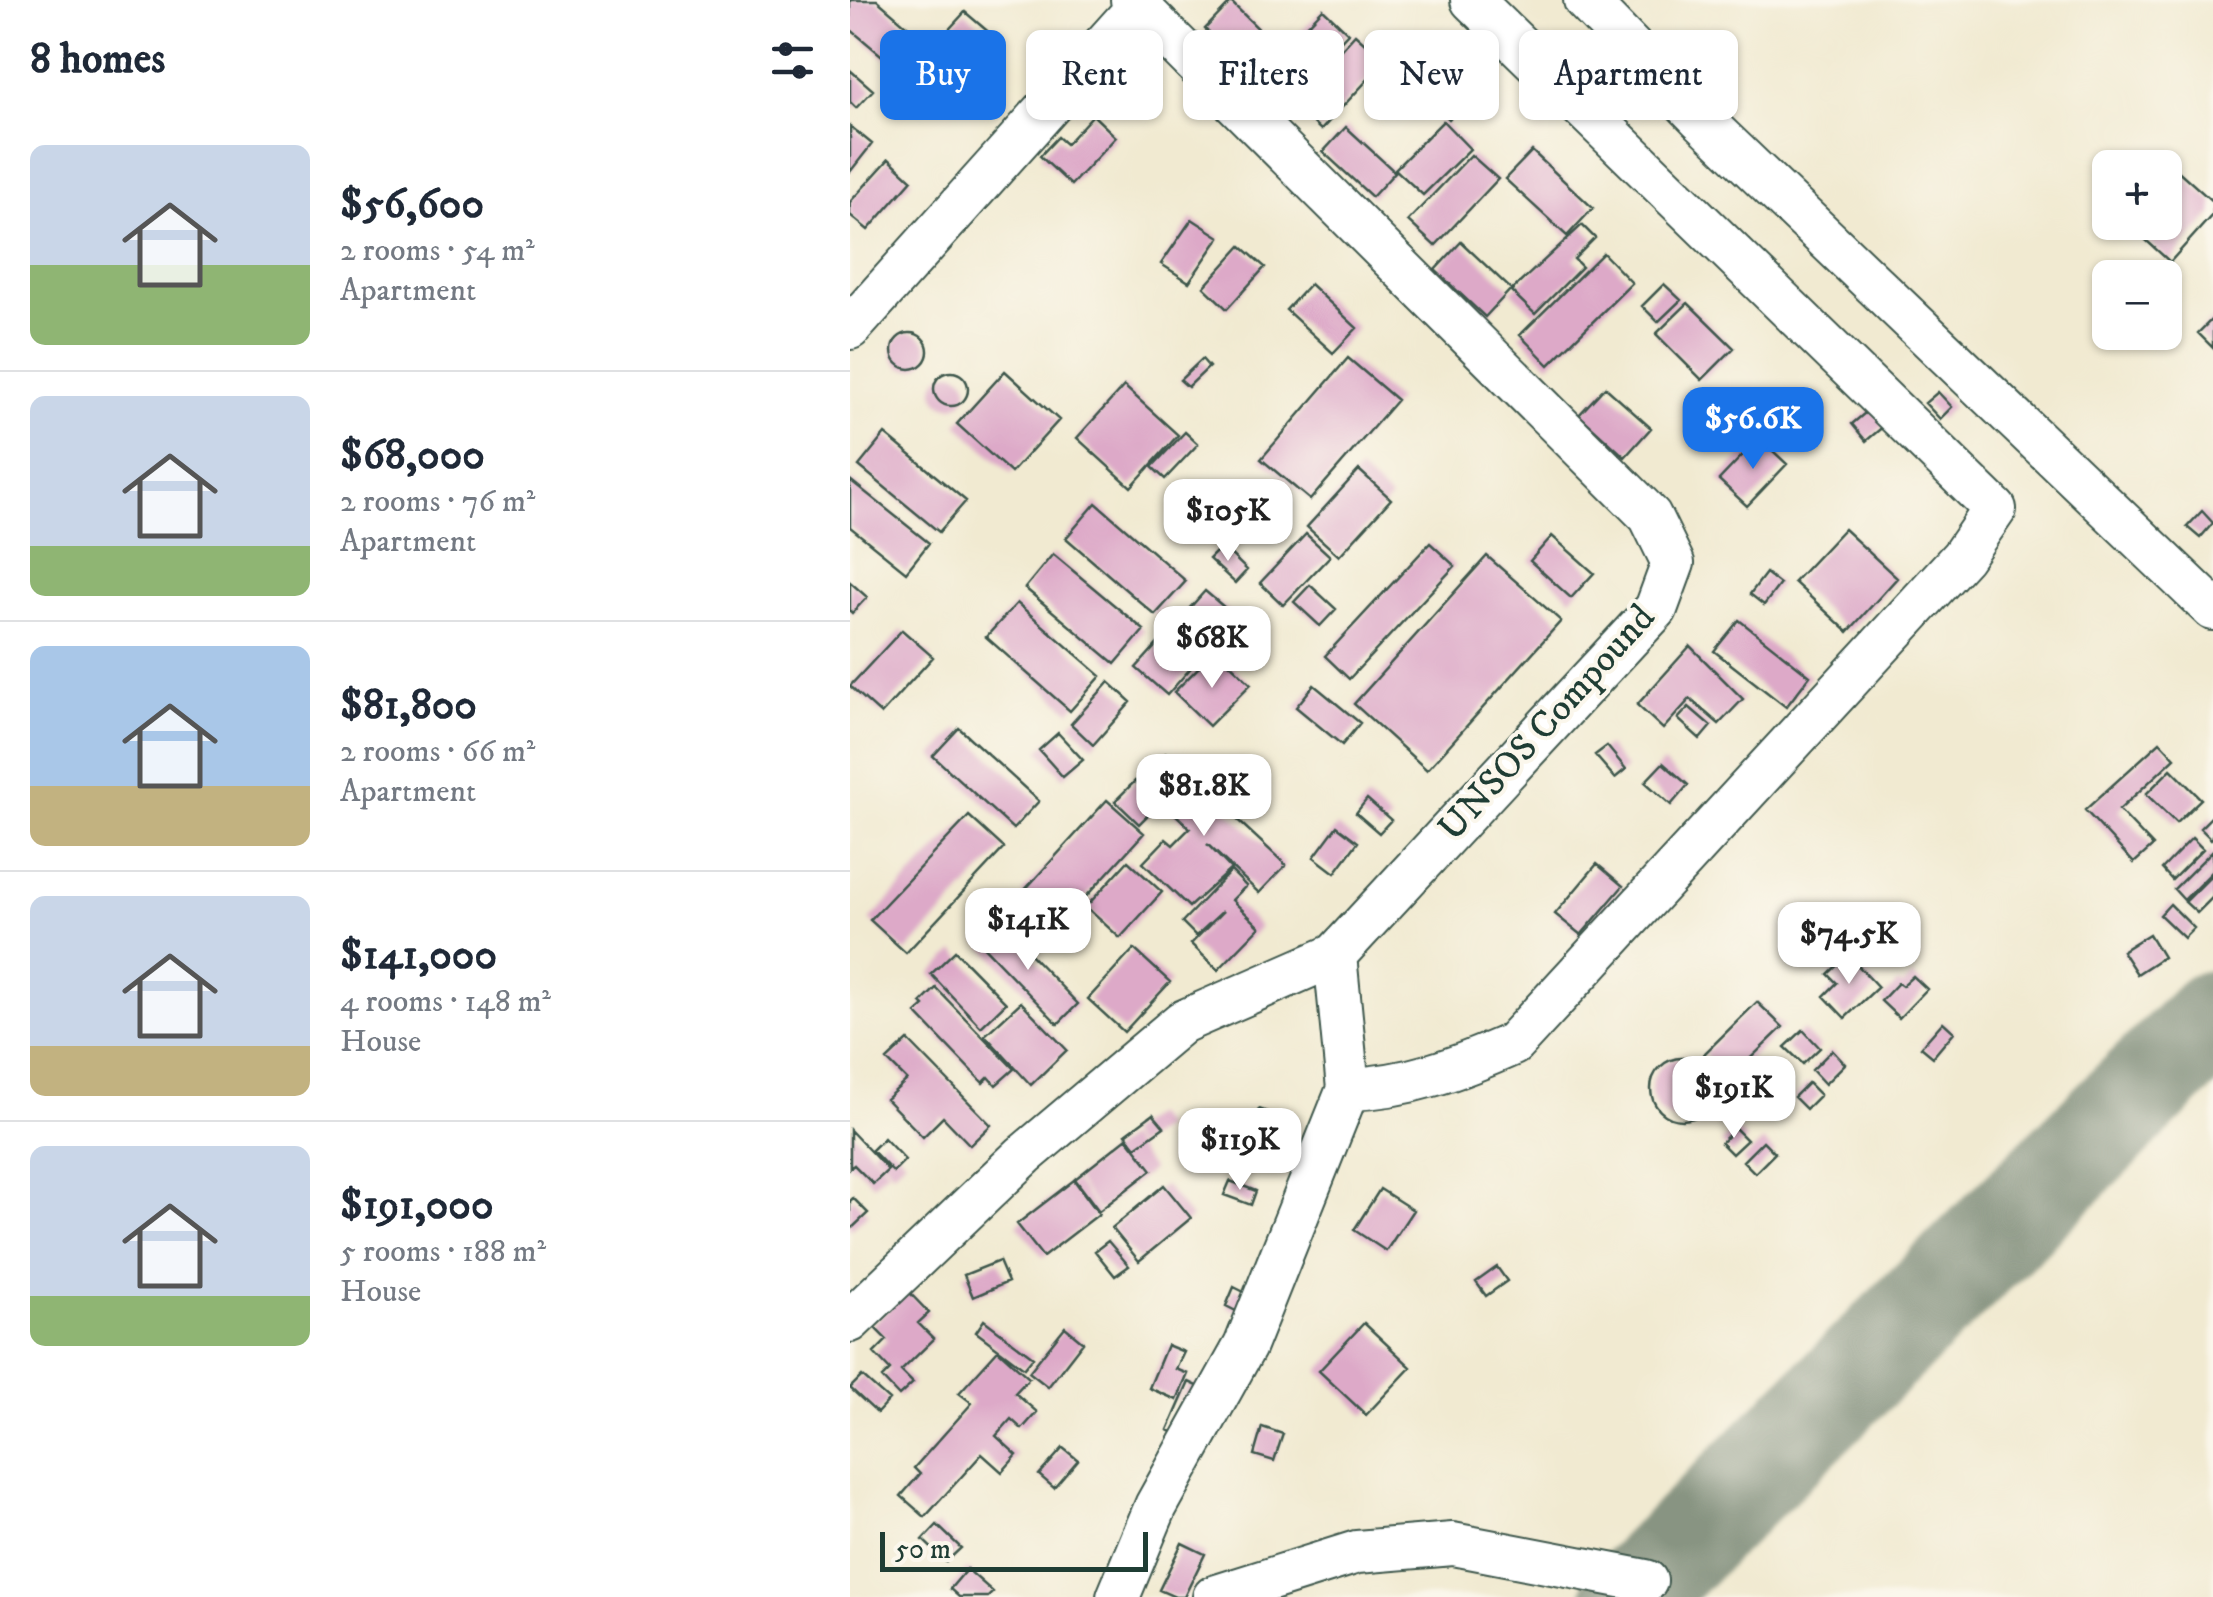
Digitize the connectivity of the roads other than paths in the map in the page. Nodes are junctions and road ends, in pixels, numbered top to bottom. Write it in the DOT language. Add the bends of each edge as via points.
graph roads {
  1 [pos="1472,0"];
  2 [pos="1584,0"];
  3 [pos="1136,3"];
  4 [pos="850,328"];
  5 [pos="2213,609"];
  6 [pos="1334,956"];
  7 [pos="1348,1089"];
  8 [pos="850,1321"];
  9 [pos="1646,1581"];
  10 [pos="1118,1597"];
  11 [pos="1214,1597"];
  1 -- 7 [label="lane" via="1995,509 1962,557 1513,1044 1456,1070 1386,1088"];
  2 -- 5 [label="lane"];
  3 -- 4 [label="lane"];
  3 -- 6 [label="lane, UNSOS Compound" via="1650,516 1673,563 1656,609"];
  6 -- 7 [label="lane"];
  6 -- 8 [label="lane, UNSOS Compound" via="1182,1022 1024,1155"];
  7 -- 10 [label="lane" via="1245,1346 1156,1506"];
  9 -- 11 [label="lane" via="1453,1544 1357,1552"];
}
